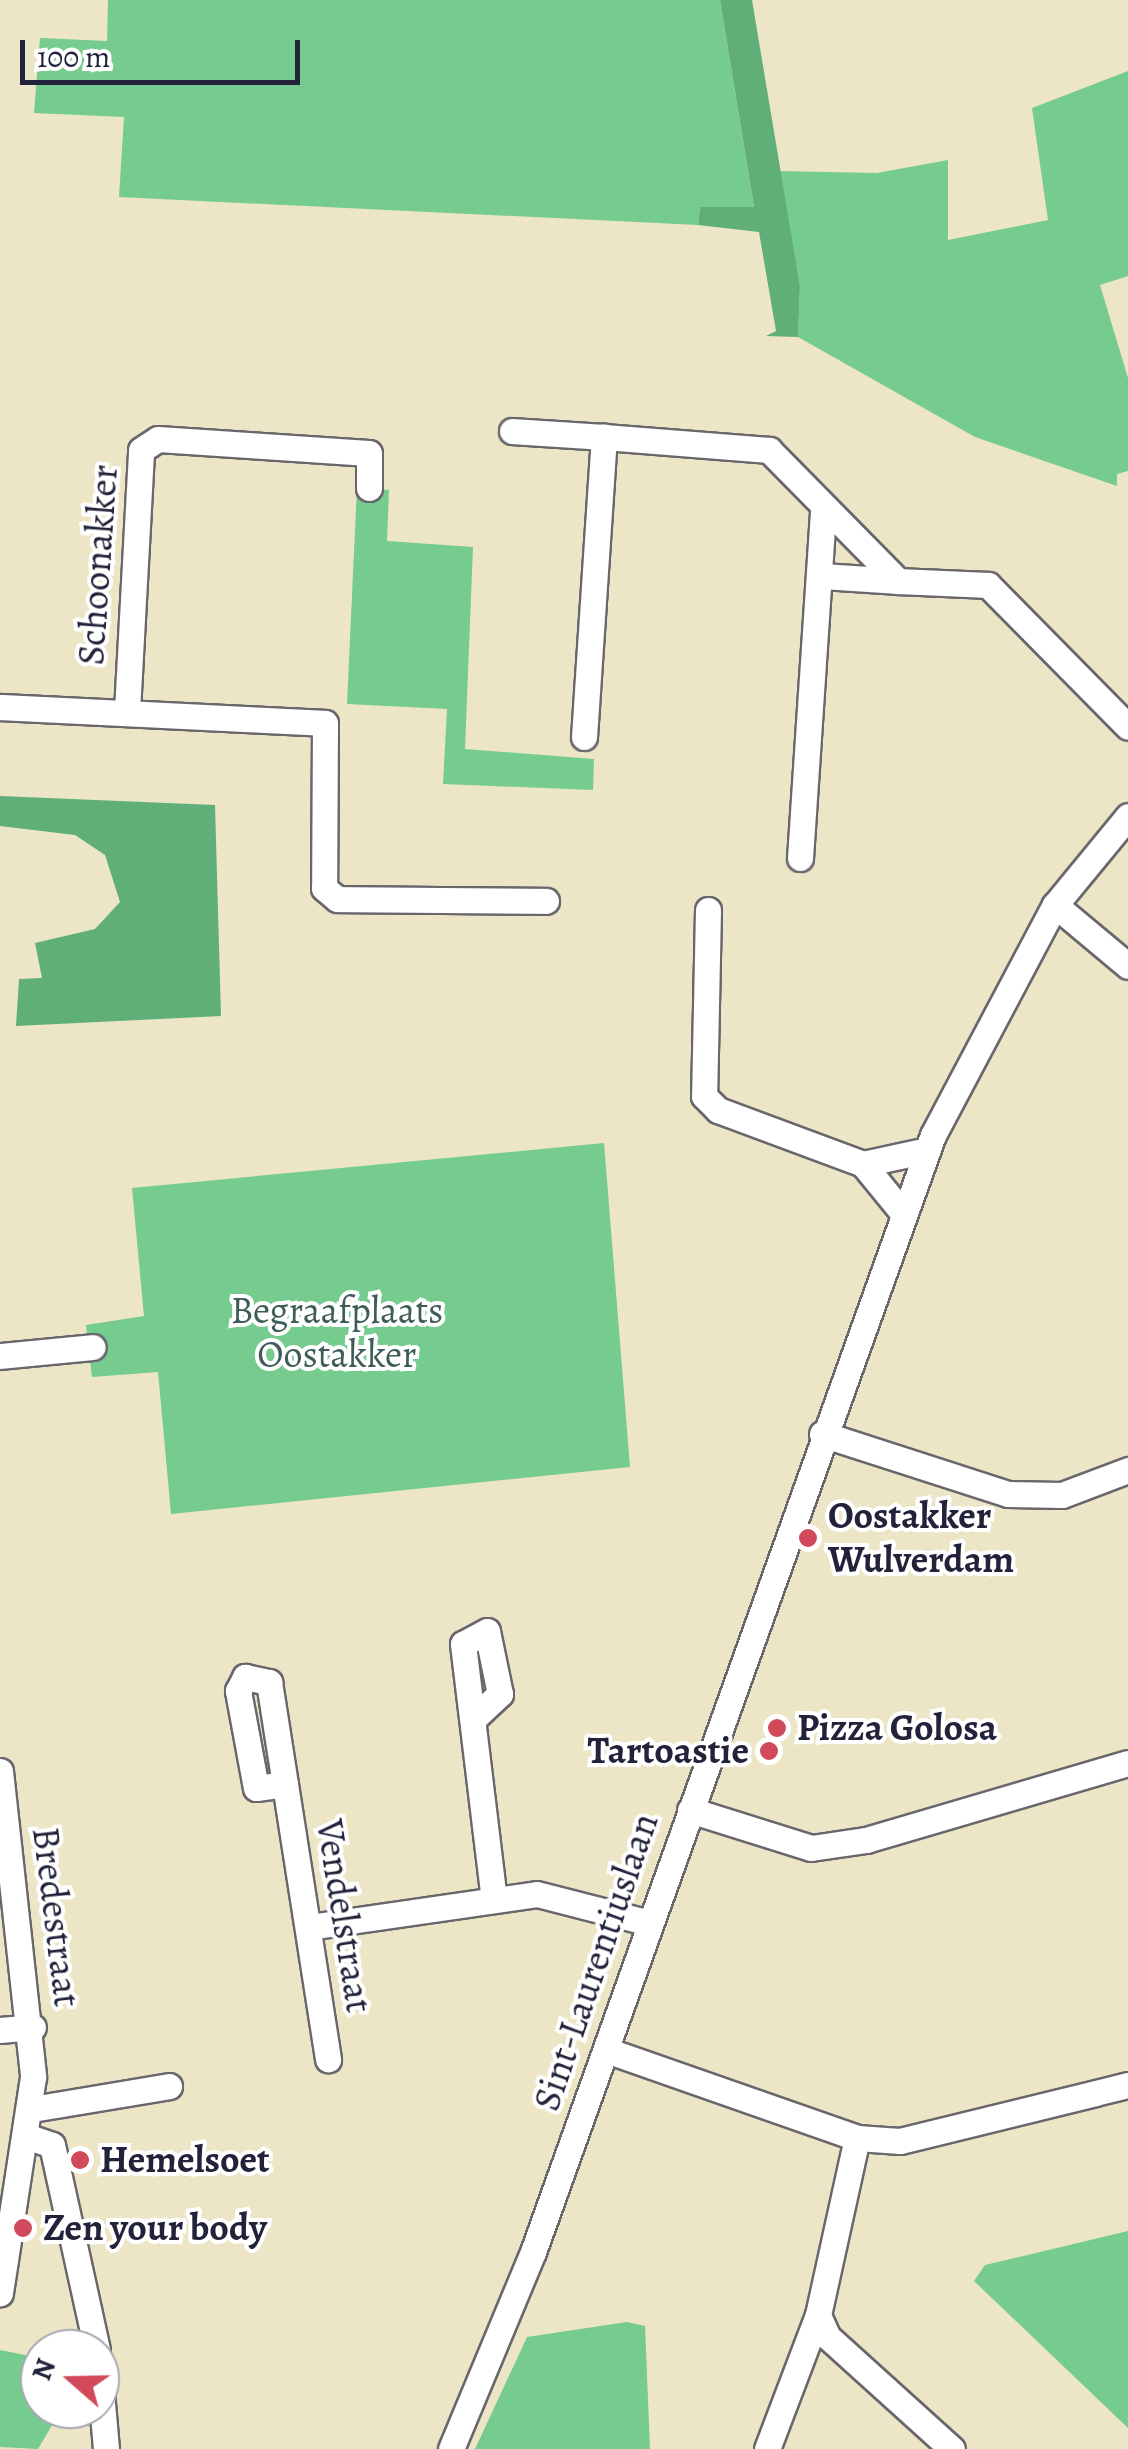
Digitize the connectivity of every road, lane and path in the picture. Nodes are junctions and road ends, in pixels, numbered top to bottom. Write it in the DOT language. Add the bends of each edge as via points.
graph roads {
  1 [pos="512,431"];
  2 [pos="604,437"];
  3 [pos="369,488"];
  4 [pos="824,510"];
  5 [pos="824,576"];
  6 [pos="898,580"];
  7 [pos="0,706"];
  8 [pos="127,711"];
  9 [pos="1128,727"];
  10 [pos="584,737"];
  11 [pos="1128,816"];
  12 [pos="800,858"];
  13 [pos="546,901"];
  14 [pos="1054,906"];
  15 [pos="708,910"];
  16 [pos="1128,966"];
  17 [pos="928,1150"];
  18 [pos="864,1164"];
  19 [pos="903,1213"];
  20 [pos="92,1348"];
  21 [pos="0,1356"];
  22 [pos="822,1434"];
  23 [pos="1128,1470"];
  24 [pos="473,1718"];
  25 [pos="1128,1763"];
  26 [pos="0,1771"];
  27 [pos="285,1784"];
  28 [pos="690,1810"];
  29 [pos="494,1899"];
  30 [pos="650,1923"];
  31 [pos="309,1927"];
  32 [pos="33,2027"];
  33 [pos="0,2030"];
  34 [pos="606,2050"];
  35 [pos="328,2059"];
  36 [pos="1128,2085"];
  37 [pos="169,2086"];
  38 [pos="32,2109"];
  39 [pos="29,2137"];
  40 [pos="856,2138"];
  41 [pos="0,2293"];
  42 [pos="818,2315"];
  43 [pos="93,2329"];
  44 [pos="451,2449"];
  45 [pos="767,2449"];
  46 [pos="952,2449"];
  1 -- 2 [label="street"];
  2 -- 4 [label="street" via="757,445"];
  2 -- 10 [label="street"];
  3 -- 8 [label="street, Schoonakker" via="369,453 158,439 141,450"];
  4 -- 5 [label="street"];
  4 -- 6 [label="street"];
  5 -- 6 [label="street"];
  5 -- 12 [label="street"];
  6 -- 9 [label="street" via="988,584"];
  7 -- 8 [label="street, Schoonakker"];
  8 -- 13 [label="street, Schoonakker" via="325,722 324,888 337,899"];
  11 -- 14 [label="street, Sint-Laurentiuslaan"];
  14 -- 16 [label="street"];
  14 -- 17 [label="street, Sint-Laurentiuslaan" via="974,1046"];
  15 -- 18 [label="street" via="704,1096 718,1110"];
  17 -- 18 [label="street"];
  17 -- 19 [label="street, Sint-Laurentiuslaan"];
  18 -- 19 [label="street"];
  19 -- 22 [label="street, Sint-Laurentiuslaan"];
  20 -- 21 [label="street"];
  22 -- 23 [label="street" via="1008,1494 1062,1495"];
  22 -- 28 [label="street, Sint-Laurentiuslaan"];
  24 -- 29 [label="street"];
  25 -- 28 [label="street" via="866,1840 810,1848"];
  26 -- 32 [label="street, Bredestraat"];
  27 -- 31 [label="street, Vendelstraat"];
  28 -- 30 [label="street, Sint-Laurentiuslaan"];
  29 -- 30 [label="street" via="578,1900"];
  29 -- 31 [label="street"];
  30 -- 34 [label="street, Sint-Laurentiuslaan"];
  31 -- 35 [label="street, Vendelstraat"];
  32 -- 33 [label="street"];
  32 -- 38 [label="street, Bredestraat"];
  34 -- 40 [label="street"];
  34 -- 44 [label="street, Sint-Laurentiuslaan"];
  36 -- 40 [label="street" via="900,2141"];
  37 -- 38 [label="street"];
  38 -- 39 [label="street, Bredestraat"];
  39 -- 41 [label="street, Bredestraat"];
  39 -- 43 [label="street" via="52,2145"];
  40 -- 42 [label="street"];
  42 -- 45 [label="street"];
  42 -- 46 [label="street" via="828,2337"];
}
